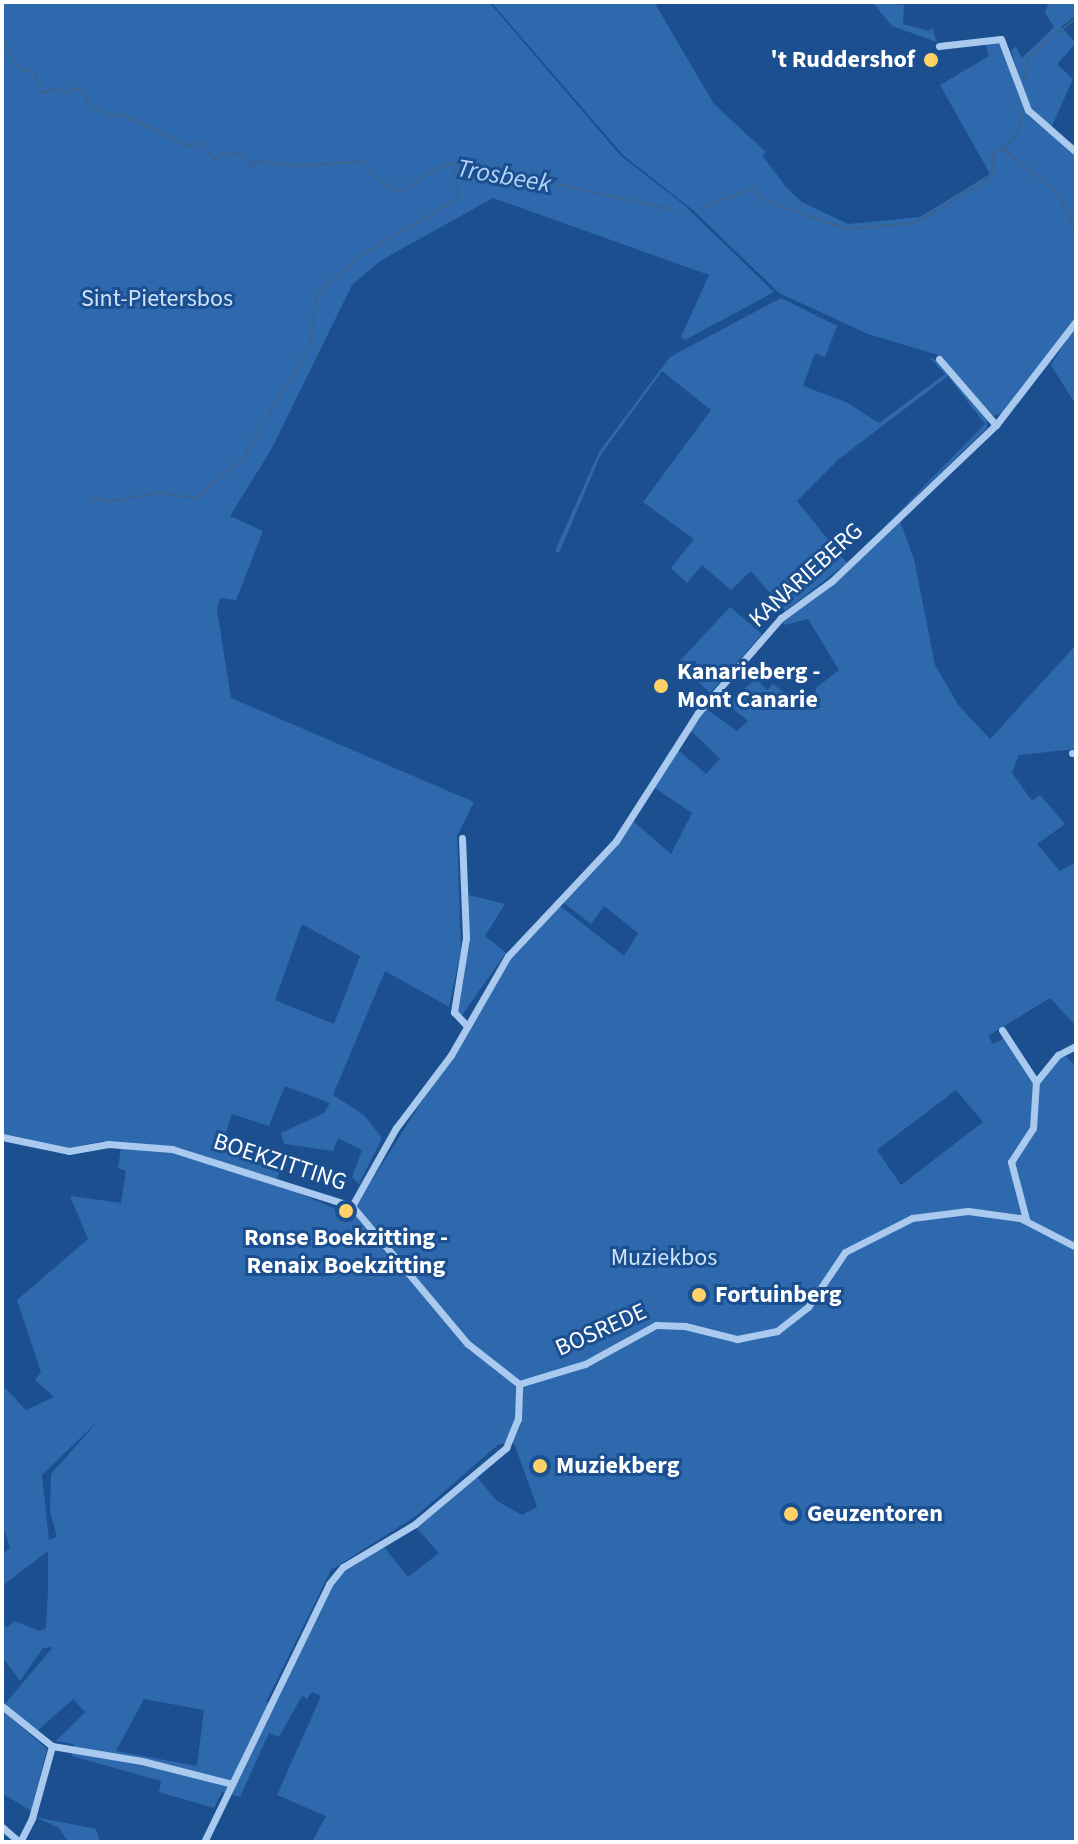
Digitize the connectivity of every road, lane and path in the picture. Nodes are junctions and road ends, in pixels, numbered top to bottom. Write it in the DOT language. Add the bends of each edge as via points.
graph roads {
  1 [pos="939,46"];
  2 [pos="1076,152"];
  3 [pos="1076,321"];
  4 [pos="939,359"];
  5 [pos="996,425"];
  6 [pos="462,838"];
  7 [pos="466,1025"];
  8 [pos="1002,1030"];
  9 [pos="1076,1046"];
  10 [pos="1036,1082"];
  11 [pos="2,1137"];
  12 [pos="352,1206"];
  13 [pos="1026,1219"];
  14 [pos="1076,1247"];
  15 [pos="519,1384"];
  16 [pos="2,1706"];
  17 [pos="52,1746"];
  18 [pos="232,1784"];
  19 [pos="2,1827"];
  20 [pos="19,1842"];
  21 [pos="204,1842"];
  1 -- 2 [label="street" via="1001,39 1028,110"];
  3 -- 5 [label="street, KANARIEBERG"];
  4 -- 5 [label="street"];
  5 -- 7 [label="street, KANARIEBERG" via="832,581 770,629 684,731 616,841 508,956"];
  6 -- 7 [label="street" via="466,925 454,1012"];
  7 -- 12 [label="street" via="435,1078 396,1128"];
  8 -- 10 [label="street"];
  9 -- 10 [label="street" via="1058,1055"];
  10 -- 13 [label="street" via="1033,1128 1011,1162"];
  11 -- 12 [label="street, BOEKZITTING" via="77,1152 108,1144 172,1149"];
  12 -- 15 [label="street, BOEKZITTING" via="468,1344"];
  13 -- 14 [label="street, BOSREDE"];
  13 -- 15 [label="street, BOSREDE" via="960,1211 906,1220 845,1252 808,1307 777,1331 737,1339 656,1325 585,1364"];
  15 -- 18 [label="street" via="520,1411 506,1448 415,1524 343,1567 329,1584"];
  16 -- 17 [label="street"];
  17 -- 18 [label="street"];
  17 -- 20 [label="street"];
  18 -- 21 [label="street"];
  19 -- 20 [label="street"];
}
